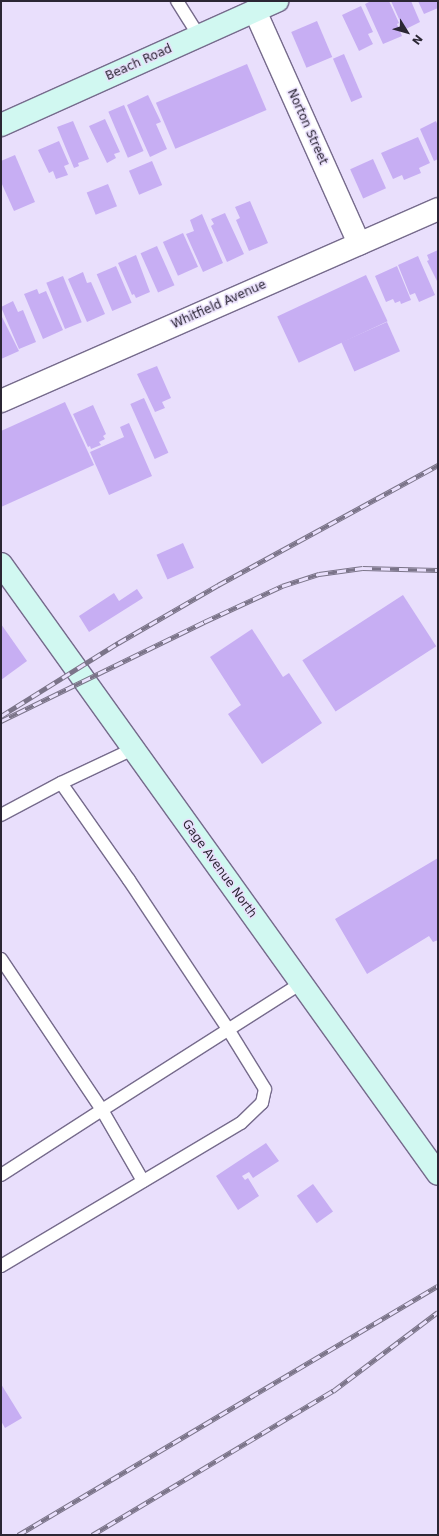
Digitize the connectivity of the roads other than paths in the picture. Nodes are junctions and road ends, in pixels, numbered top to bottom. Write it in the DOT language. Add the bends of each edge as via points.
graph roads {
  1 [pos="177,1"];
  2 [pos="277,1"];
  3 [pos="255,11"];
  4 [pos="199,36"];
  5 [pos="1,125"];
  6 [pos="438,210"];
  7 [pos="359,244"];
  8 [pos="1,401"];
  9 [pos="1,564"];
  10 [pos="133,749"];
  11 [pos="61,783"];
  12 [pos="1,815"];
  13 [pos="1,958"];
  14 [pos="5,973"];
  15 [pos="301,983"];
  16 [pos="228,1029"];
  17 [pos="102,1110"];
  18 [pos="438,1174"];
  19 [pos="1,1175"];
  20 [pos="143,1181"];
  21 [pos="1,1266"];
  1 -- 4 [label="lane"];
  2 -- 3 [label="main road, Beach Road"];
  3 -- 4 [label="main road, Beach Road"];
  3 -- 7 [label="street, Norton Street"];
  4 -- 5 [label="main road, Beach Road"];
  6 -- 7 [label="street, Whitfield Avenue"];
  7 -- 8 [label="street, Whitfield Avenue"];
  9 -- 10 [label="main road, Gage Avenue North"];
  10 -- 11 [label="lane"];
  10 -- 15 [label="main road, Gage Avenue North"];
  11 -- 12 [label="lane"];
  11 -- 16 [label="lane"];
  13 -- 14 [label="lane"];
  14 -- 17 [label="lane"];
  15 -- 16 [label="lane"];
  15 -- 18 [label="main road, Gage Avenue North"];
  16 -- 17 [label="lane"];
  16 -- 20 [label="lane" via="265,1089 262,1103 240,1123"];
  17 -- 19 [label="lane"];
  17 -- 20 [label="lane"];
  20 -- 21 [label="lane"];
}
